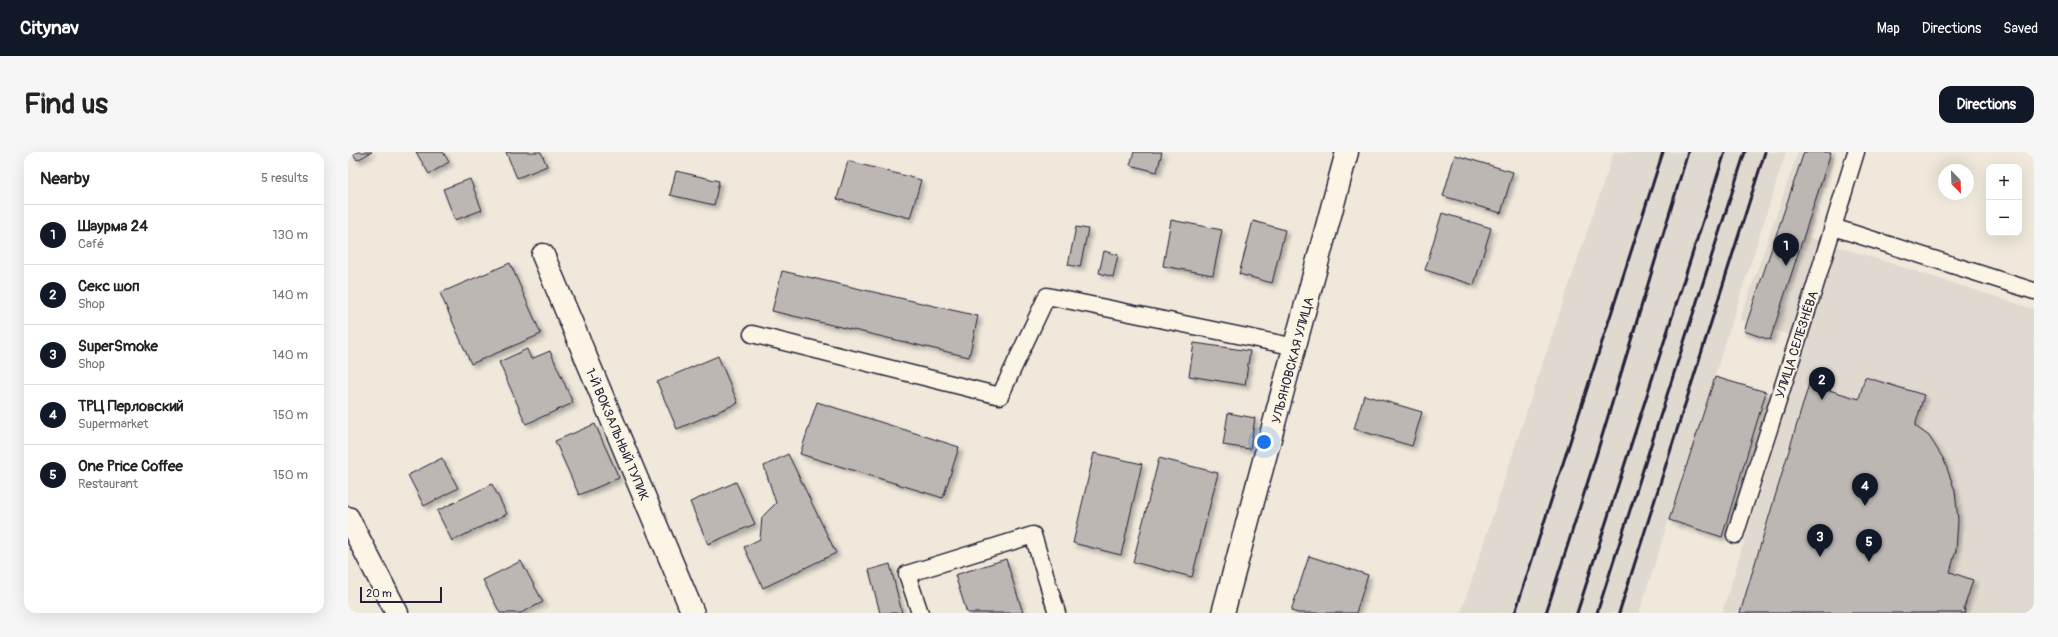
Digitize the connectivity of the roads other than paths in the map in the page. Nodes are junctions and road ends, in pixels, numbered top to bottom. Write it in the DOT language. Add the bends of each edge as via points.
graph roads {
  1 [pos="1346,152"];
  2 [pos="1856,152"];
  3 [pos="1833,227"];
  4 [pos="543,254"];
  5 [pos="2034,291"];
  6 [pos="752,334"];
  7 [pos="1296,347"];
  8 [pos="348,518"];
  9 [pos="1735,535"];
  10 [pos="397,613"];
  11 [pos="693,613"];
  12 [pos="920,613"];
  13 [pos="1057,613"];
  14 [pos="1223,613"];
  1 -- 7 [label="street, УЛЬЯНОВСКАЯ УЛИЦА"];
  2 -- 3 [label="lane, УЛИЦА СЕЛЕЗНЁВА"];
  3 -- 5 [label="lane"];
  3 -- 9 [label="lane, УЛИЦА СЕЛЕЗНЁВА"];
  4 -- 11 [label="street, 1-Й ВОКЗАЛЬНЫЙ ТУПИК"];
  6 -- 7 [label="lane" via="1000,396 1047,296"];
  7 -- 14 [label="street, УЛЬЯНОВСКАЯ УЛИЦА"];
  8 -- 10 [label="street"];
  12 -- 13 [label="lane" via="907,574 1033,534"];
}
